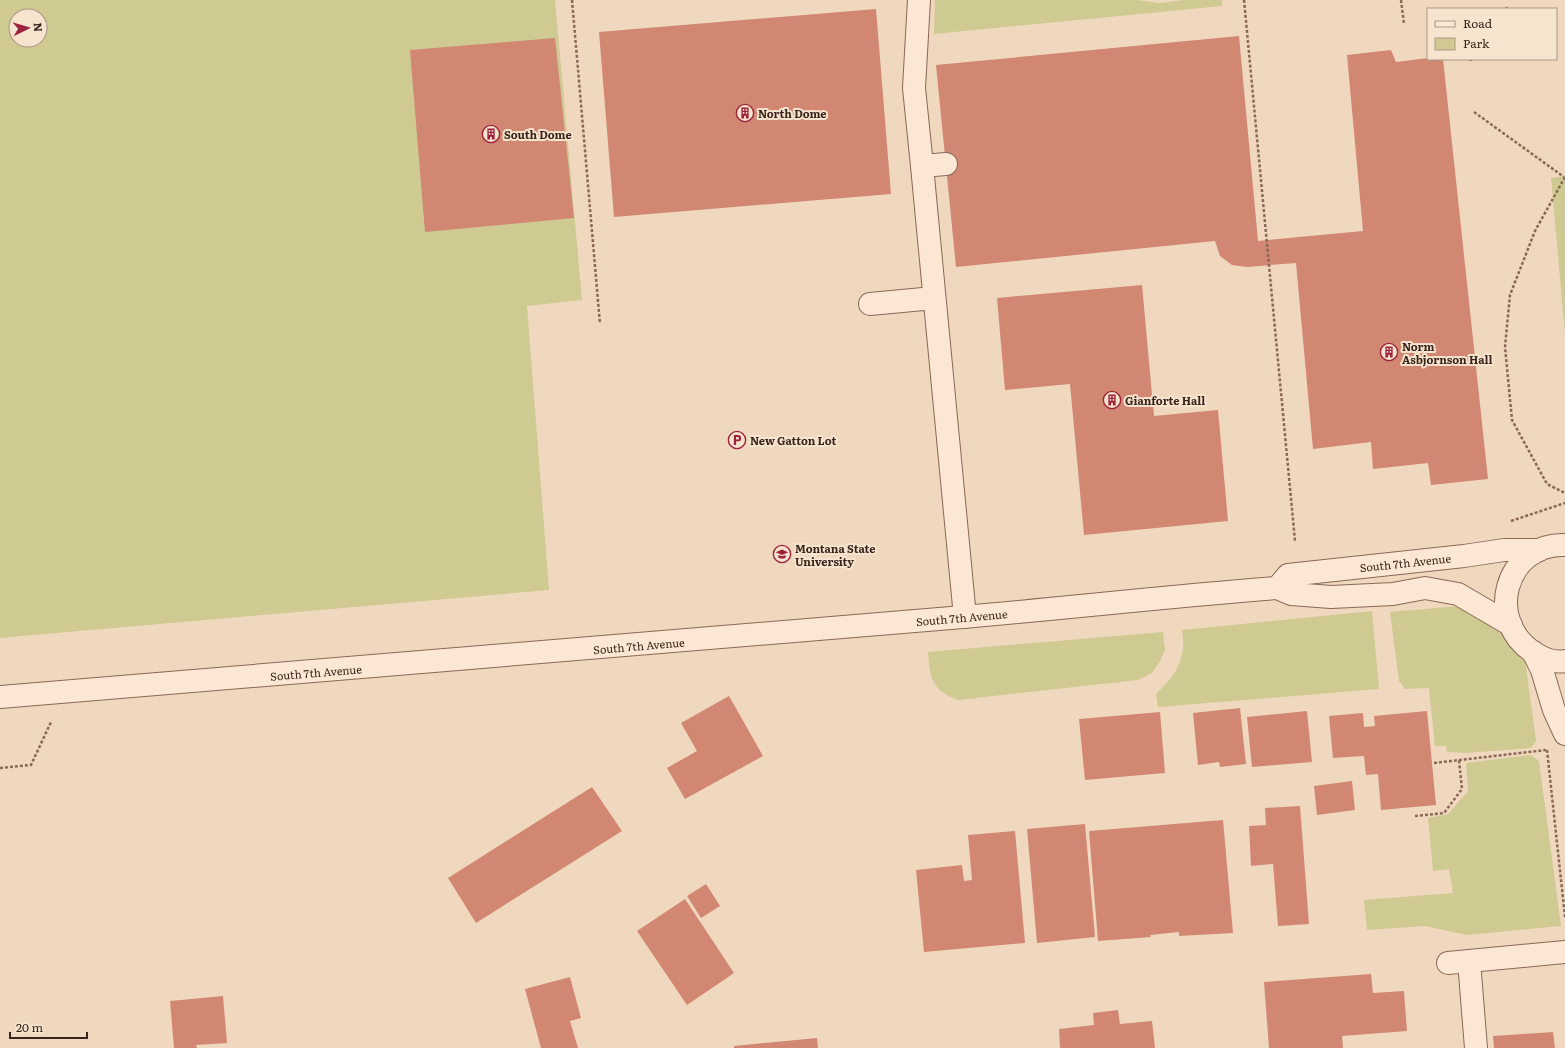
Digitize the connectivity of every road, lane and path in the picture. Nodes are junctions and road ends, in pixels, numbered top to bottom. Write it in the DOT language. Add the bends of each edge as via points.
graph roads {
  1 [pos="572,0"];
  2 [pos="919,0"];
  3 [pos="1244,0"];
  4 [pos="1401,0"];
  5 [pos="1404,24"];
  6 [pos="1474,112"];
  7 [pos="946,164"];
  8 [pos="922,166"];
  9 [pos="1564,177"];
  10 [pos="934,298"];
  11 [pos="870,304"];
  12 [pos="600,324"];
  13 [pos="1565,493"];
  14 [pos="1565,503"];
  15 [pos="1511,521"];
  16 [pos="1295,541"];
  17 [pos="1565,545"];
  18 [pos="1539,550"];
  19 [pos="1277,588"];
  20 [pos="965,617"];
  21 [pos="1511,625"];
  22 [pos="1533,652"];
  23 [pos="1565,662"];
  24 [pos="0,697"];
  25 [pos="51,722"];
  26 [pos="1565,734"];
  27 [pos="1545,743"];
  28 [pos="1547,750"];
  29 [pos="1459,760"];
  30 [pos="1434,763"];
  31 [pos="0,768"];
  32 [pos="1415,816"];
  33 [pos="1565,917"];
  34 [pos="1565,952"];
  35 [pos="1469,961"];
  36 [pos="1448,963"];
  37 [pos="1476,1048"];
  1 -- 12 [label="path"];
  2 -- 8 [label="street" via="914,88"];
  3 -- 16 [label="path"];
  4 -- 5 [label="path"];
  6 -- 9 [label="path"];
  7 -- 8 [label="street"];
  8 -- 10 [label="street"];
  9 -- 13 [label="path" via="1535,231 1510,295 1505,347 1512,420 1547,484"];
  10 -- 11 [label="street"];
  10 -- 20 [label="street"];
  14 -- 15 [label="path"];
  17 -- 18 [label="street"];
  18 -- 19 [label="street, South 7th Avenue" via="1504,550 1288,575"];
  18 -- 21 [label="street" via="1523,561 1512,576 1506,595 1506,614"];
  19 -- 20 [label="street, South 7th Avenue"];
  19 -- 21 [label="street, South 7th Avenue" via="1291,594 1331,597 1393,594 1425,588 1458,594"];
  20 -- 24 [label="street, South 7th Avenue"];
  21 -- 22 [label="street" via="1526,648"];
  22 -- 23 [label="street" via="1543,658"];
  22 -- 26 [label="street"];
  25 -- 31 [label="path" via="31,765"];
  27 -- 28 [label="path"];
  28 -- 29 [label="path"];
  28 -- 33 [label="path"];
  29 -- 30 [label="path"];
  29 -- 32 [label="path" via="1462,789 1444,813"];
  34 -- 35 [label="street"];
  35 -- 36 [label="street"];
  35 -- 37 [label="street"];
}
